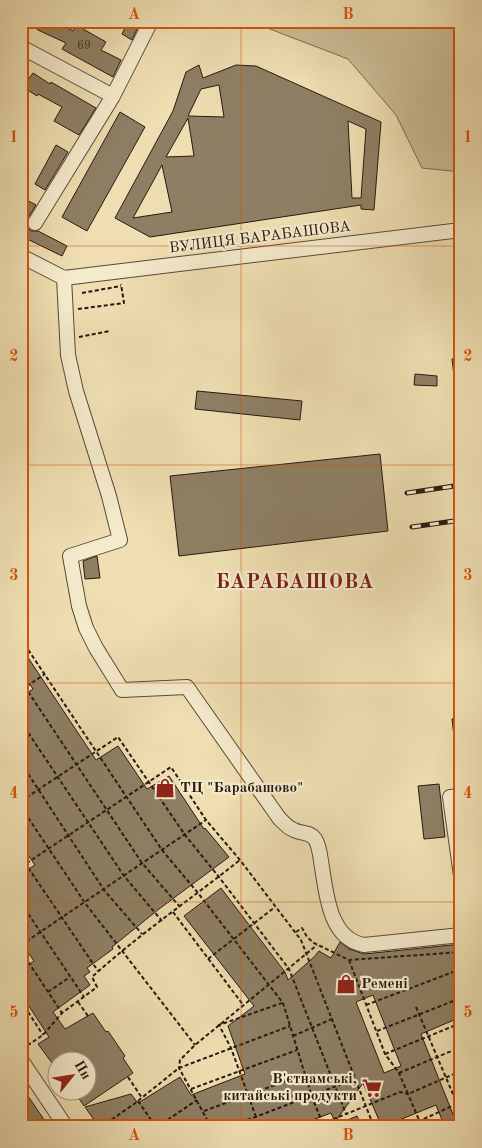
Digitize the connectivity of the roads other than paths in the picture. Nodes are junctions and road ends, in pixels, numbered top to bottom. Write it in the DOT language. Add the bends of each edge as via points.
graph roads {
  1 [pos="151,21"];
  2 [pos="21,47"];
  3 [pos="113,96"];
  4 [pos="35,223"];
  5 [pos="461,230"];
  6 [pos="21,256"];
  7 [pos="64,278"];
  8 [pos="461,796"];
  9 [pos="461,876"];
  10 [pos="461,936"];
  11 [pos="21,1060"];
  12 [pos="66,1127"];
  1 -- 3 [label="street"];
  2 -- 3 [label="street"];
  3 -- 4 [label="street"];
  5 -- 7 [label="street, ВУЛИЦЯ БАРАБАШОВА"];
  6 -- 7 [label="street"];
  7 -- 10 [label="street" via="68,355 120,540 70,556 82,616 96,648 122,690 186,687 278,818 294,830 314,837 331,912 352,942 364,945"];
  8 -- 9 [label="street" via="450,797"];
  11 -- 12 [label="street"];
}
